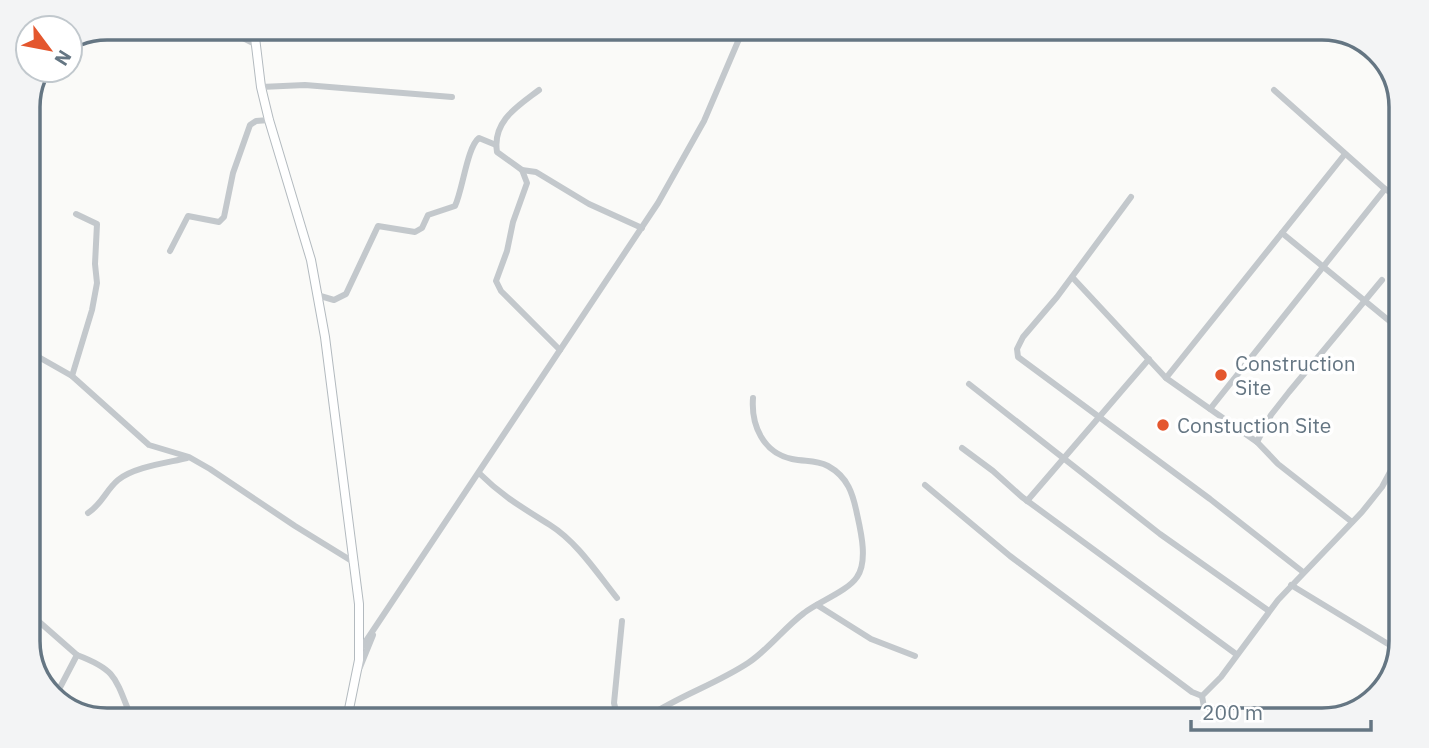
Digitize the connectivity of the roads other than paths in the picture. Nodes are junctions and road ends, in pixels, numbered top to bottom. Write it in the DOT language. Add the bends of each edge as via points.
graph roads {
  1 [pos="248,40"];
  2 [pos="255,40"];
  3 [pos="738,40"];
  4 [pos="256,44"];
  5 [pos="261,87"];
  6 [pos="538,90"];
  7 [pos="1274,90"];
  8 [pos="452,97"];
  9 [pos="268,120"];
  10 [pos="496,145"];
  11 [pos="1345,154"];
  12 [pos="522,170"];
  13 [pos="1385,189"];
  14 [pos="1389,192"];
  15 [pos="1131,197"];
  16 [pos="76,214"];
  17 [pos="642,228"];
  18 [pos="1282,233"];
  19 [pos="170,251"];
  20 [pos="1323,267"];
  21 [pos="1073,278"];
  22 [pos="1382,279"];
  23 [pos="317,295"];
  24 [pos="1364,302"];
  25 [pos="1389,321"];
  26 [pos="560,350"];
  27 [pos="40,358"];
  28 [pos="1149,359"];
  29 [pos="72,376"];
  30 [pos="1166,378"];
  31 [pos="969,384"];
  32 [pos="752,398"];
  33 [pos="1210,409"];
  34 [pos="1100,418"];
  35 [pos="1256,442"];
  36 [pos="962,448"];
  37 [pos="189,457"];
  38 [pos="1063,459"];
  39 [pos="479,473"];
  40 [pos="1389,473"];
  41 [pos="925,485"];
  42 [pos="1027,501"];
  43 [pos="88,513"];
  44 [pos="1352,522"];
  45 [pos="355,563"];
  46 [pos="1303,572"];
  47 [pos="1291,585"];
  48 [pos="617,598"];
  49 [pos="817,604"];
  50 [pos="1269,611"];
  51 [pos="622,621"];
  52 [pos="40,623"];
  53 [pos="375,630"];
  54 [pos="1388,644"];
  55 [pos="360,650"];
  56 [pos="1236,654"];
  57 [pos="77,655"];
  58 [pos="915,656"];
  59 [pos="357,672"];
  60 [pos="60,688"];
  61 [pos="1202,696"];
  62 [pos="128,708"];
  63 [pos="349,708"];
  64 [pos="617,708"];
  65 [pos="661,708"];
  66 [pos="1204,708"];
  1 -- 4 [label="street"];
  2 -- 4 [label="street"];
  3 -- 17 [label="street" via="693,143"];
  4 -- 5 [label="street"];
  5 -- 8 [label="street" via="305,85"];
  5 -- 9 [label="street"];
  6 -- 10 [label="street" via="500,124"];
  7 -- 11 [label="street"];
  9 -- 19 [label="street" via="250,125 224,217 214,222 188,216"];
  9 -- 23 [label="street" via="311,260"];
  10 -- 12 [label="street" via="501,156"];
  10 -- 23 [label="street" via="479,138 472,144 455,206 428,215 415,232 378,226 346,294 334,300"];
  11 -- 13 [label="street"];
  11 -- 18 [label="street"];
  12 -- 17 [label="street" via="536,172 589,204"];
  12 -- 26 [label="street" via="527,183 496,281"];
  13 -- 14 [label="street"];
  13 -- 20 [label="street"];
  15 -- 21 [label="street"];
  16 -- 29 [label="street" via="97,224 97,283"];
  17 -- 26 [label="street"];
  18 -- 20 [label="street"];
  18 -- 30 [label="street"];
  20 -- 24 [label="street"];
  20 -- 33 [label="street"];
  21 -- 28 [label="street"];
  21 -- 34 [label="street" via="1023,337 1018,356"];
  22 -- 24 [label="street"];
  23 -- 45 [label="street"];
  24 -- 25 [label="street"];
  24 -- 35 [label="street" via="1271,415"];
  26 -- 39 [label="street"];
  27 -- 29 [label="street"];
  28 -- 30 [label="street"];
  28 -- 34 [label="street"];
  29 -- 37 [label="street" via="149,444"];
  30 -- 33 [label="street"];
  31 -- 38 [label="street"];
  32 -- 49 [label="street" via="754,426 766,444 790,459 825,464 851,491 862,544 860,570 852,583"];
  33 -- 35 [label="street"];
  34 -- 38 [label="street"];
  34 -- 46 [label="street"];
  35 -- 44 [label="street"];
  36 -- 42 [label="street"];
  37 -- 43 [label="street" via="127,474"];
  37 -- 45 [label="street"];
  38 -- 42 [label="street"];
  38 -- 50 [label="street"];
  39 -- 48 [label="street" via="499,493 569,541"];
  39 -- 53 [label="street"];
  40 -- 44 [label="street"];
  41 -- 61 [label="street" via="1010,555"];
  42 -- 56 [label="street"];
  44 -- 46 [label="street"];
  45 -- 55 [label="street"];
  46 -- 47 [label="street"];
  47 -- 50 [label="street"];
  47 -- 54 [label="street"];
  49 -- 58 [label="street" via="871,639"];
  49 -- 65 [label="street" via="750,662"];
  50 -- 56 [label="street"];
  51 -- 64 [label="street"];
  52 -- 57 [label="street"];
  53 -- 55 [label="street"];
  53 -- 59 [label="street"];
  55 -- 59 [label="street"];
  56 -- 61 [label="street"];
  57 -- 60 [label="street"];
  57 -- 62 [label="street" via="112,673"];
  59 -- 63 [label="street"];
  61 -- 66 [label="street"];
}
